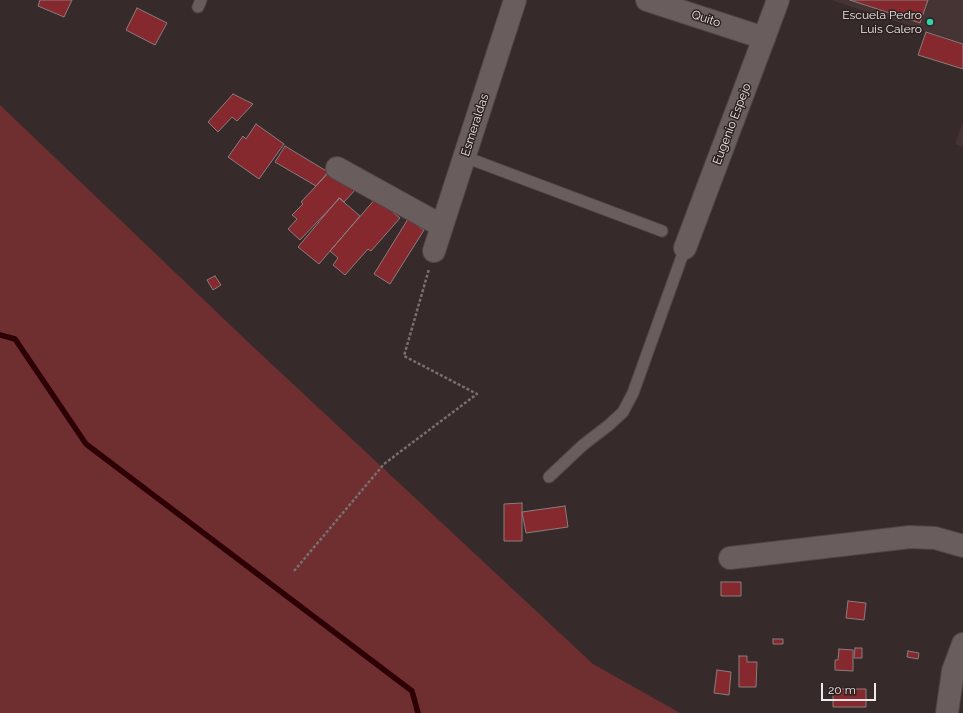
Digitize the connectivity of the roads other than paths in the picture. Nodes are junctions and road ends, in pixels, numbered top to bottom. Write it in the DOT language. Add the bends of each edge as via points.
graph roads {
  1 [pos="515,0"];
  2 [pos="647,0"];
  3 [pos="778,0"];
  4 [pos="764,38"];
  5 [pos="465,157"];
  6 [pos="337,168"];
  7 [pos="442,226"];
  8 [pos="662,231"];
  9 [pos="685,248"];
  10 [pos="434,251"];
  11 [pos="549,477"];
  12 [pos="963,546"];
  13 [pos="730,558"];
  14 [pos="963,644"];
  15 [pos="947,713"];
  1 -- 5 [label="street, Esmeraldas"];
  2 -- 4 [label="street, Quito"];
  3 -- 4 [label="street, Eugenio Espejo"];
  4 -- 9 [label="street, Eugenio Espejo"];
  5 -- 7 [label="street, Esmeraldas"];
  5 -- 8 [label="lane"];
  6 -- 7 [label="street"];
  7 -- 10 [label="street, Esmeraldas"];
  9 -- 11 [label="lane" via="633,392 623,412"];
  12 -- 13 [label="street" via="935,538 910,536"];
  14 -- 15 [label="street" via="953,671"];
}
